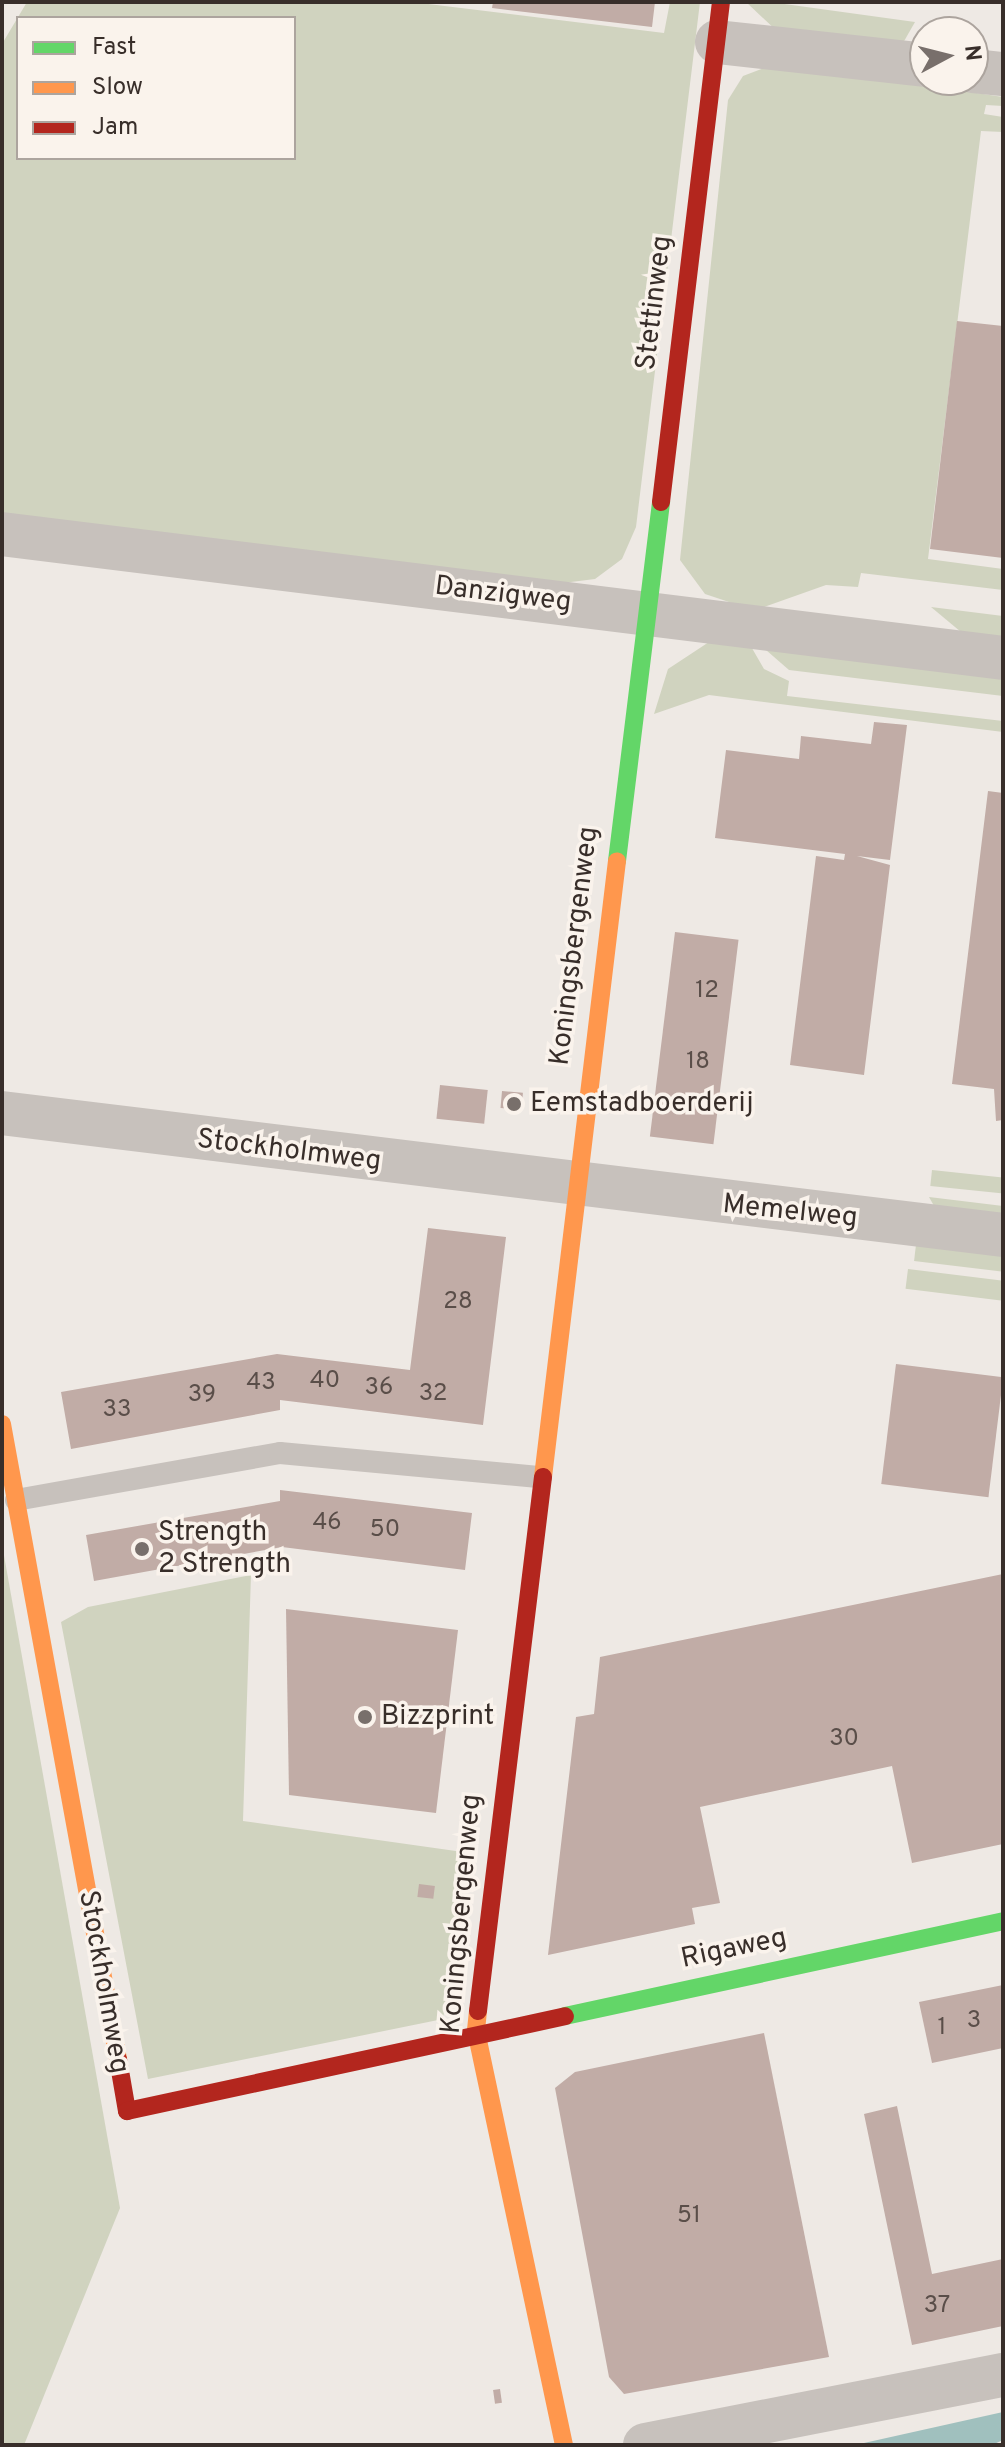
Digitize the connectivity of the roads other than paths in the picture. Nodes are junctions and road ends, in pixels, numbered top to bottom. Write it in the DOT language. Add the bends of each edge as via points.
graph roads {
  1 [pos="719,22"];
  2 [pos="909,62"];
  3 [pos="2,534"];
  4 [pos="645,612"];
  5 [pos="1003,658"];
  6 [pos="2,1113"];
  7 [pos="576,1188"];
  8 [pos="1003,1235"];
  9 [pos="2,1424"];
  10 [pos="541,1477"];
  11 [pos="16,1500"];
  12 [pos="1003,1921"];
  13 [pos="476,2031"];
  14 [pos="1003,2375"];
  15 [pos="564,2445"];
  16 [pos="645,2445"];
  1 -- 2 [label="street"];
  1 -- 4 [label="street, Stettinweg"];
  3 -- 4 [label="street, Danzigweg"];
  4 -- 5 [label="street, Danzigweg"];
  4 -- 7 [label="street, Koningsbergenweg"];
  6 -- 7 [label="street, Stockholmweg"];
  7 -- 8 [label="street, Memelweg"];
  7 -- 10 [label="street, Koningsbergenweg"];
  9 -- 11 [label="street, Stockholmweg"];
  10 -- 11 [label="lane" via="280,1453"];
  10 -- 13 [label="street, Koningsbergenweg"];
  11 -- 13 [label="street, Stockholmweg" via="127,2111"];
  12 -- 13 [label="street, Rigaweg"];
  13 -- 15 [label="street, Koningsbergenweg"];
  14 -- 16 [label="street"];
}
